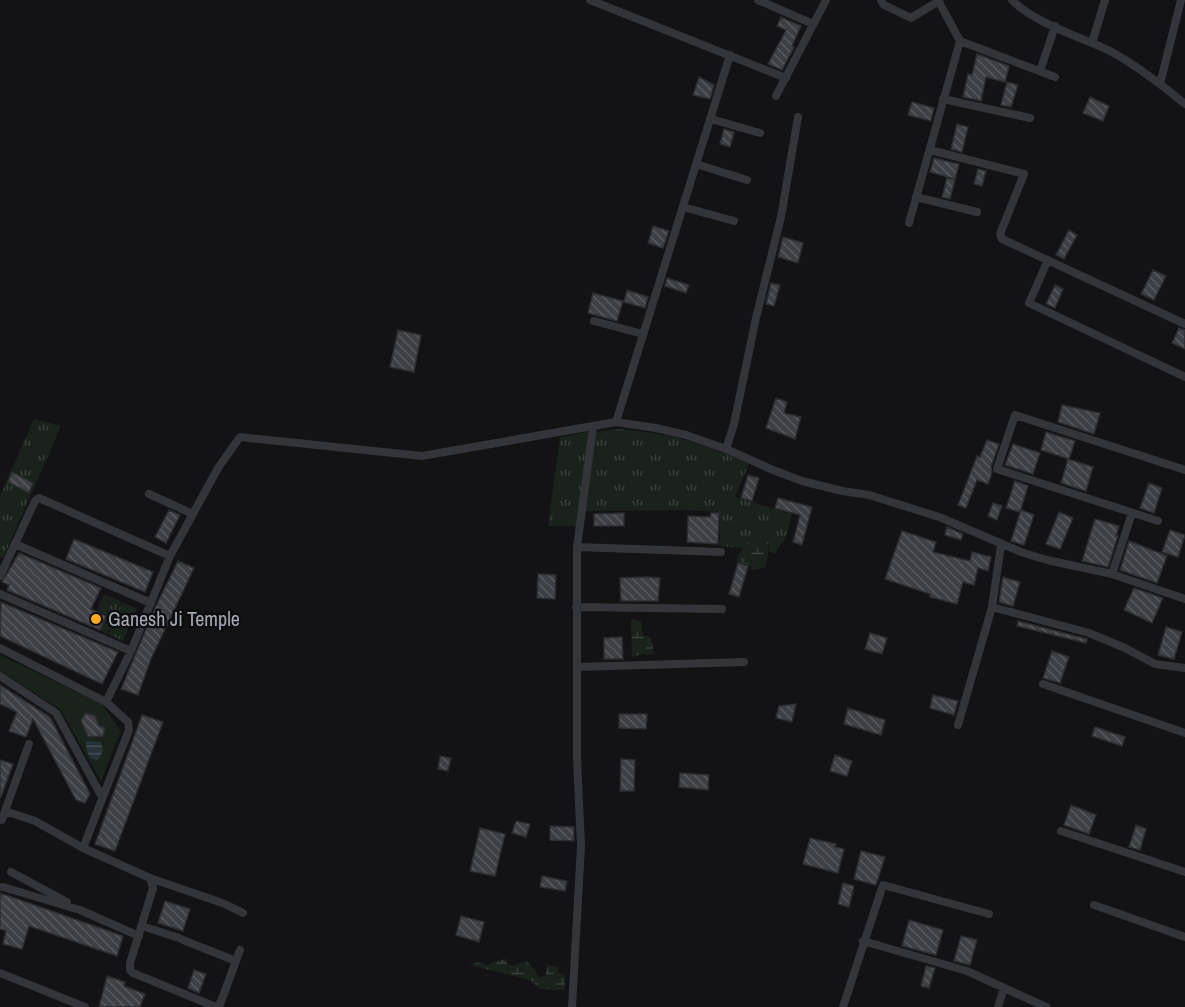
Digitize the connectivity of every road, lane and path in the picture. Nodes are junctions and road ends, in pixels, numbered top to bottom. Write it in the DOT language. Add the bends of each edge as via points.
graph roads {
  1 [pos="590,0"];
  2 [pos="758,0"];
  3 [pos="826,0"];
  4 [pos="881,0"];
  5 [pos="1012,0"];
  6 [pos="1105,0"];
  7 [pos="1181,0"];
  8 [pos="938,1"];
  9 [pos="813,24"];
  10 [pos="1055,26"];
  11 [pos="960,41"];
  12 [pos="1092,43"];
  13 [pos="730,55"];
  14 [pos="1040,71"];
  15 [pos="1055,77"];
  16 [pos="786,78"];
  17 [pos="1160,84"];
  18 [pos="776,96"];
  19 [pos="944,99"];
  20 [pos="1185,104"];
  21 [pos="798,117"];
  22 [pos="1030,118"];
  23 [pos="711,119"];
  24 [pos="760,133"];
  25 [pos="930,150"];
  26 [pos="696,164"];
  27 [pos="747,180"];
  28 [pos="916,197"];
  29 [pos="683,207"];
  30 [pos="977,212"];
  31 [pos="734,222"];
  32 [pos="909,223"];
  33 [pos="1048,260"];
  34 [pos="594,321"];
  35 [pos="1185,324"];
  36 [pos="644,334"];
  37 [pos="1185,377"];
  38 [pos="616,422"];
  39 [pos="593,427"];
  40 [pos="726,449"];
  41 [pos="1185,470"];
  42 [pos="148,494"];
  43 [pos="1132,513"];
  44 [pos="192,514"];
  45 [pos="1158,521"];
  46 [pos="15,544"];
  47 [pos="1001,545"];
  48 [pos="577,547"];
  49 [pos="721,552"];
  50 [pos="170,556"];
  51 [pos="1112,574"];
  52 [pos="0,576"];
  53 [pos="0,594"];
  54 [pos="1185,599"];
  55 [pos="151,603"];
  56 [pos="576,607"];
  57 [pos="992,607"];
  58 [pos="722,609"];
  59 [pos="0,648"];
  60 [pos="131,651"];
  61 [pos="744,662"];
  62 [pos="578,667"];
  63 [pos="1185,668"];
  64 [pos="0,676"];
  65 [pos="1043,684"];
  66 [pos="106,702"];
  67 [pos="958,725"];
  68 [pos="1185,733"];
  69 [pos="29,744"];
  70 [pos="102,797"];
  71 [pos="5,811"];
  72 [pos="0,820"];
  73 [pos="1061,831"];
  74 [pos="82,848"];
  75 [pos="11,872"];
  76 [pos="1185,872"];
  77 [pos="150,878"];
  78 [pos="3,887"];
  79 [pos="1094,905"];
  80 [pos="80,910"];
  81 [pos="243,913"];
  82 [pos="989,914"];
  83 [pos="142,926"];
  84 [pos="138,936"];
  85 [pos="1185,937"];
  86 [pos="863,941"];
  87 [pos="240,950"];
  88 [pos="236,961"];
  89 [pos="0,973"];
  90 [pos="1004,988"];
  91 [pos="85,1007"];
  92 [pos="218,1007"];
  93 [pos="572,1007"];
  94 [pos="843,1007"];
  95 [pos="998,1007"];
  96 [pos="1046,1007"];
  1 -- 13 [label="street"];
  2 -- 9 [label="street"];
  3 -- 9 [label="street"];
  4 -- 8 [label="street" via="911,18"];
  5 -- 10 [label="street"];
  6 -- 12 [label="street"];
  7 -- 17 [label="street"];
  8 -- 11 [label="street"];
  9 -- 16 [label="street"];
  10 -- 12 [label="street"];
  10 -- 14 [label="street"];
  11 -- 14 [label="street"];
  11 -- 19 [label="street"];
  12 -- 17 [label="street"];
  13 -- 16 [label="street"];
  13 -- 23 [label="street"];
  14 -- 15 [label="street"];
  16 -- 18 [label="street"];
  17 -- 20 [label="street"];
  19 -- 22 [label="street"];
  19 -- 25 [label="street"];
  21 -- 40 [label="street" via="781,217"];
  23 -- 24 [label="street"];
  23 -- 26 [label="street"];
  25 -- 28 [label="street"];
  25 -- 33 [label="street" via="1024,174 1000,234 1002,239"];
  26 -- 27 [label="street"];
  26 -- 29 [label="street"];
  28 -- 30 [label="street"];
  28 -- 32 [label="street"];
  29 -- 31 [label="street"];
  29 -- 36 [label="street"];
  33 -- 35 [label="street"];
  33 -- 37 [label="street" via="1029,303"];
  34 -- 36 [label="street"];
  36 -- 38 [label="street"];
  38 -- 39 [label="street"];
  38 -- 40 [label="street" via="686,435"];
  39 -- 44 [label="street" via="422,456 240,437"];
  39 -- 48 [label="street"];
  40 -- 47 [label="street" via="802,481 869,495 939,517"];
  41 -- 43 [label="street" via="1015,415 997,469"];
  42 -- 44 [label="street"];
  43 -- 45 [label="street"];
  43 -- 51 [label="street"];
  44 -- 50 [label="street"];
  46 -- 50 [label="street" via="39,498"];
  46 -- 52 [label="street"];
  46 -- 55 [label="street"];
  47 -- 51 [label="street"];
  47 -- 57 [label="street"];
  48 -- 49 [label="street"];
  48 -- 56 [label="street"];
  50 -- 55 [label="street"];
  51 -- 54 [label="street"];
  53 -- 60 [label="street"];
  55 -- 60 [label="street"];
  56 -- 58 [label="street"];
  56 -- 62 [label="street"];
  57 -- 63 [label="street" via="1089,633 1155,664"];
  57 -- 67 [label="street"];
  59 -- 66 [label="street"];
  60 -- 66 [label="street"];
  61 -- 62 [label="street"];
  62 -- 93 [label="street" via="581,846"];
  64 -- 70 [label="street" via="56,713"];
  65 -- 68 [label="street"];
  66 -- 70 [label="street" via="128,722 129,730"];
  69 -- 71 [label="street"];
  70 -- 74 [label="street"];
  71 -- 72 [label="street"];
  71 -- 74 [label="street" via="35,821"];
  73 -- 76 [label="street"];
  74 -- 77 [label="street"];
  75 -- 80 [label="street"];
  77 -- 81 [label="street"];
  77 -- 83 [label="street" via="153,888"];
  78 -- 80 [label="street"];
  79 -- 85 [label="street"];
  80 -- 84 [label="street"];
  82 -- 86 [label="street" via="883,885"];
  83 -- 84 [label="street"];
  83 -- 88 [label="street"];
  84 -- 92 [label="street" via="131,972"];
  86 -- 90 [label="street" via="967,971"];
  86 -- 94 [label="street"];
  87 -- 88 [label="street"];
  88 -- 92 [label="street"];
  89 -- 91 [label="street"];
  90 -- 95 [label="street"];
  90 -- 96 [label="street"];
}
